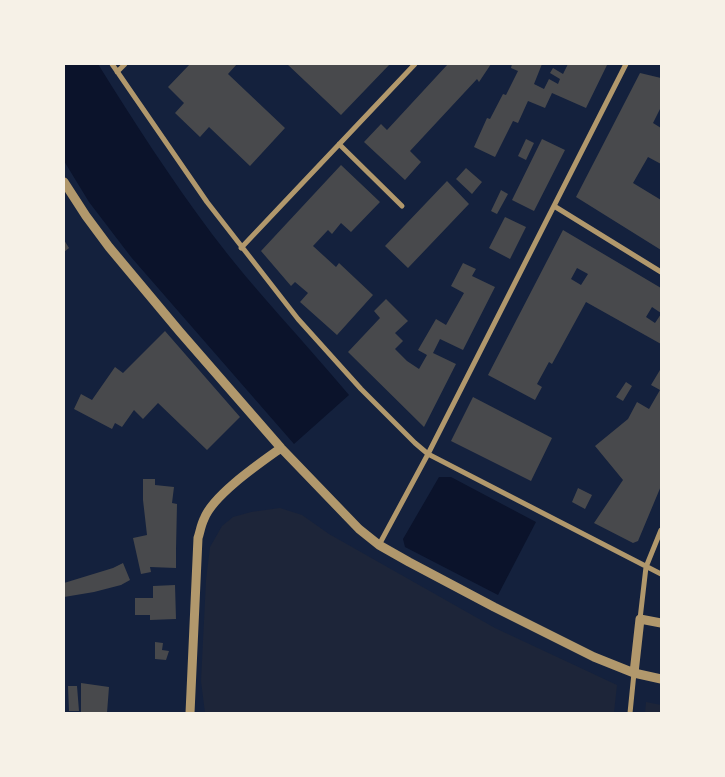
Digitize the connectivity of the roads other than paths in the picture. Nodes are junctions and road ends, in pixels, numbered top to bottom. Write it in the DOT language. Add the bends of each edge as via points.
graph roads {
  1 [pos="112,64"];
  2 [pos="125,64"];
  3 [pos="415,64"];
  4 [pos="626,64"];
  5 [pos="117,72"];
  6 [pos="339,144"];
  7 [pos="64,182"];
  8 [pos="402,206"];
  9 [pos="554,206"];
  10 [pos="241,248"];
  11 [pos="661,272"];
  12 [pos="281,448"];
  13 [pos="428,454"];
  14 [pos="661,530"];
  15 [pos="379,545"];
  16 [pos="646,567"];
  17 [pos="661,574"];
  18 [pos="640,619"];
  19 [pos="661,623"];
  20 [pos="634,673"];
  21 [pos="661,679"];
  22 [pos="190,713"];
  23 [pos="630,713"];
  1 -- 5 [label="street"];
  2 -- 5 [label="street"];
  3 -- 6 [label="street"];
  4 -- 9 [label="street"];
  5 -- 10 [label="street"];
  6 -- 8 [label="street"];
  6 -- 10 [label="street"];
  7 -- 12 [label="street" via="109,246"];
  9 -- 11 [label="street"];
  9 -- 13 [label="street"];
  10 -- 13 [label="street" via="298,319 368,396"];
  12 -- 15 [label="street" via="359,529"];
  12 -- 22 [label="street" via="230,488 204,518 198,538"];
  13 -- 15 [label="street"];
  13 -- 16 [label="street"];
  14 -- 16 [label="street"];
  15 -- 20 [label="street" via="494,607 594,657"];
  16 -- 17 [label="street"];
  16 -- 18 [label="street"];
  18 -- 19 [label="street"];
  18 -- 20 [label="street"];
  20 -- 21 [label="street"];
  20 -- 23 [label="street"];
}
